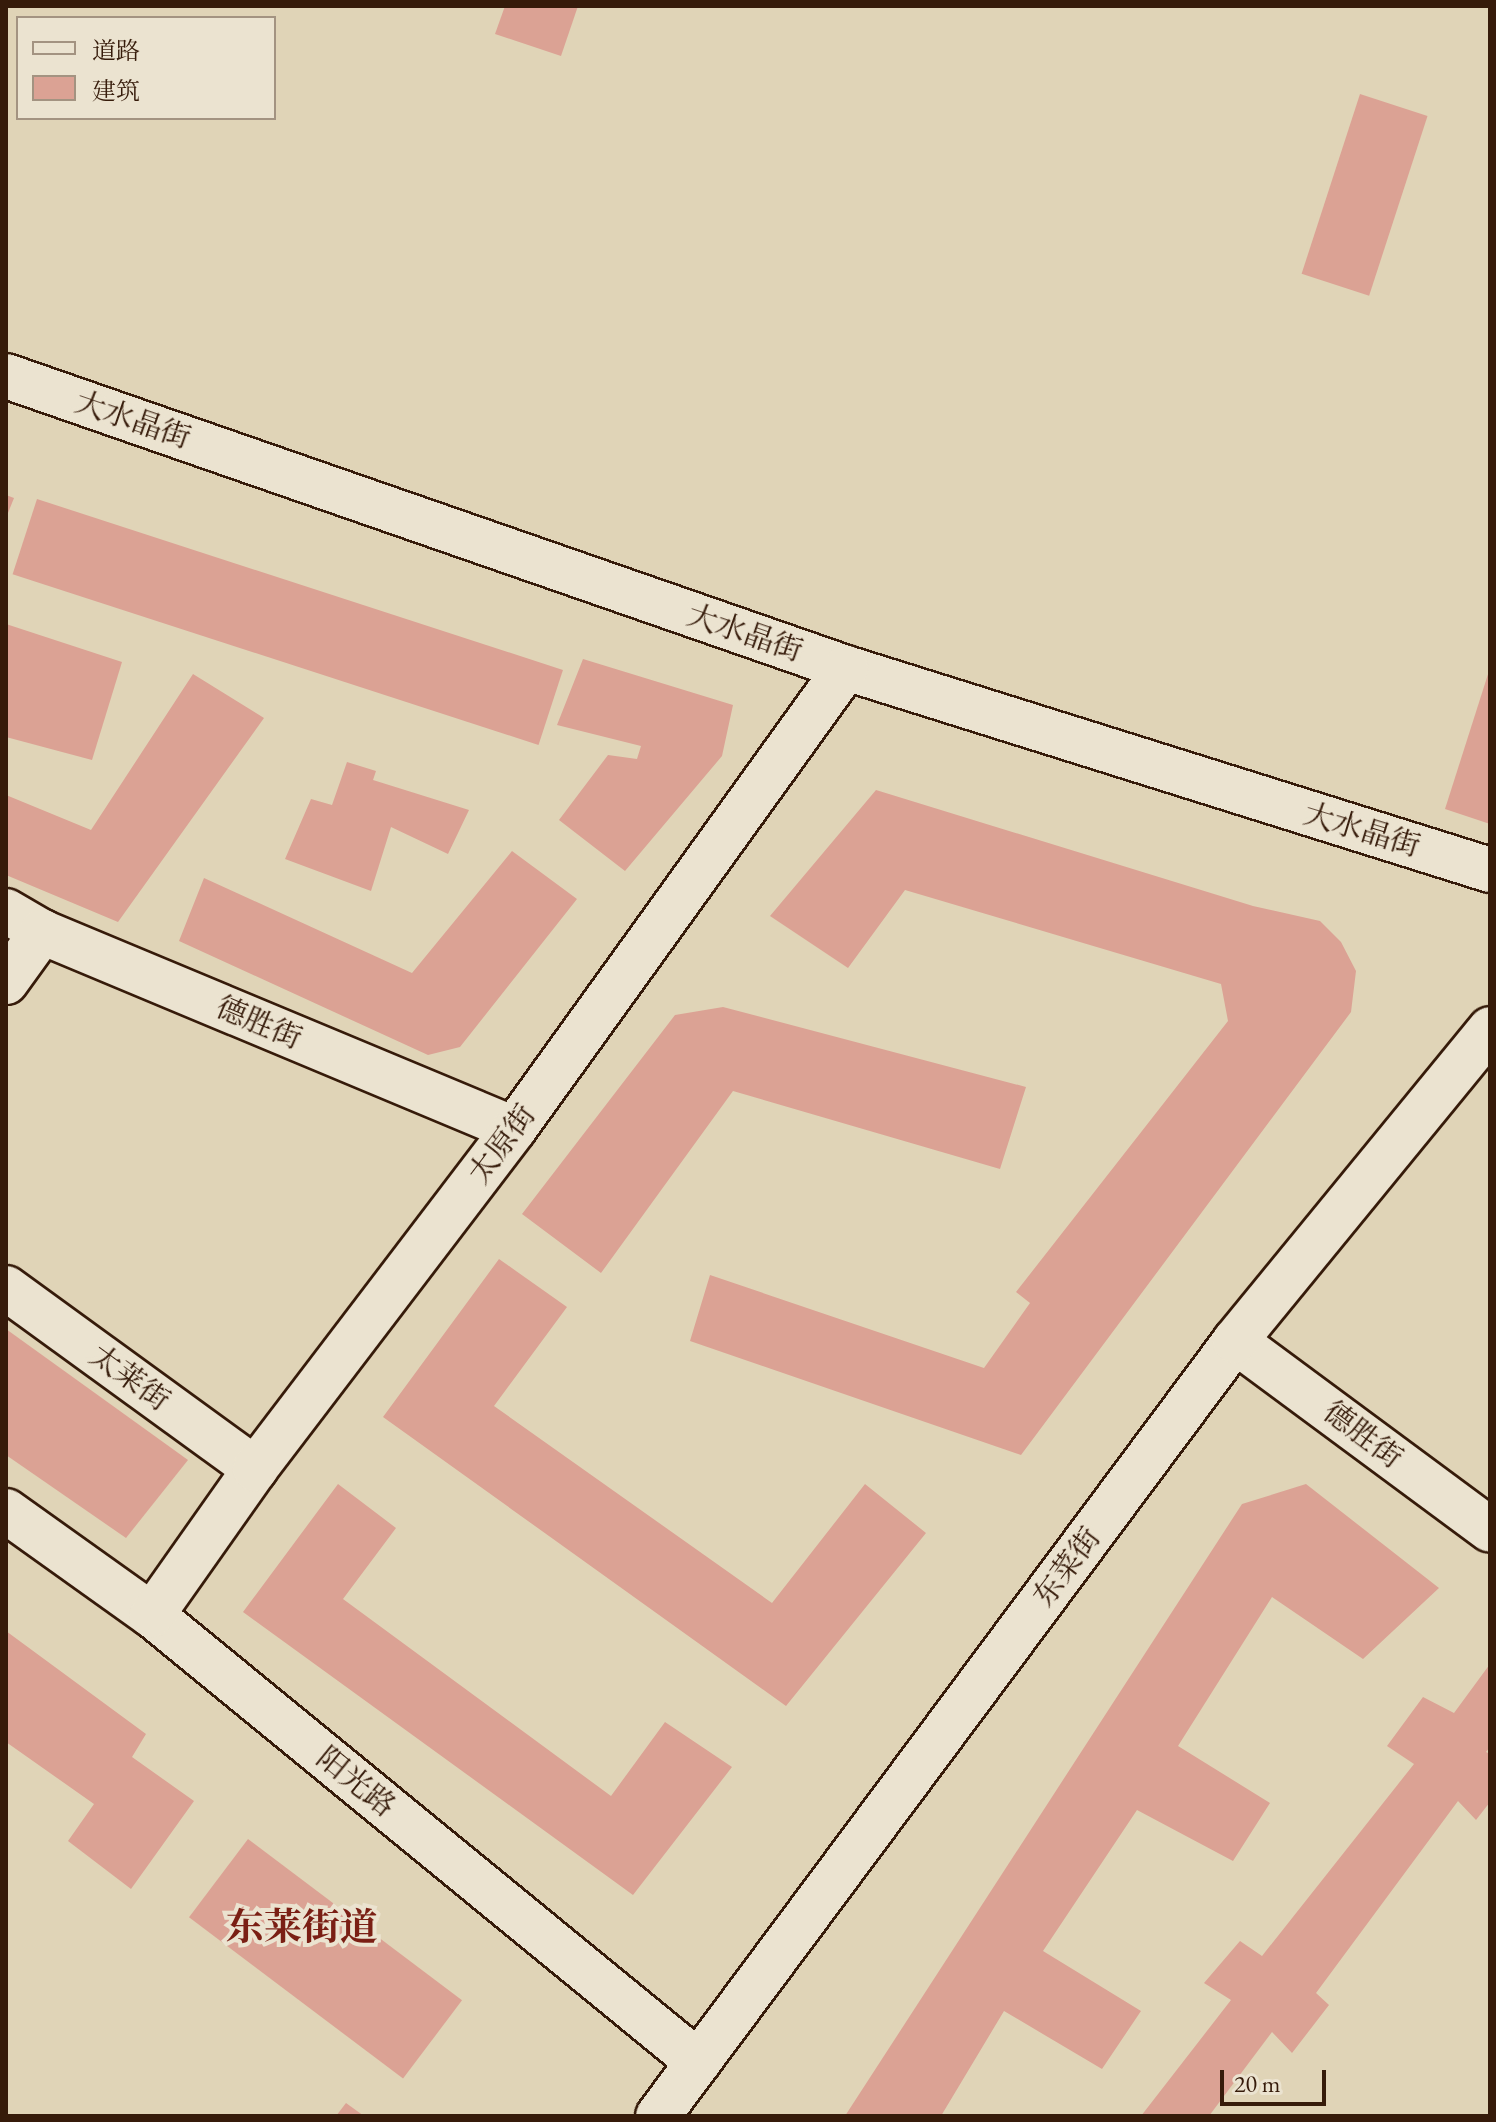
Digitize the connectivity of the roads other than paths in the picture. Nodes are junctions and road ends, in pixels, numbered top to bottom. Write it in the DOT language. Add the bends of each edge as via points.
graph roads {
  1 [pos="6,376"];
  2 [pos="846,668"];
  3 [pos="1490,870"];
  4 [pos="24,922"];
  5 [pos="6,982"];
  6 [pos="1490,1029"];
  7 [pos="514,1129"];
  8 [pos="6,1288"];
  9 [pos="1235,1341"];
  10 [pos="255,1469"];
  11 [pos="6,1511"];
  12 [pos="1490,1530"];
  13 [pos="152,1615"];
  14 [pos="698,2062"];
  15 [pos="658,2116"];
  1 -- 2 [label="street, 大水晶街"];
  2 -- 3 [label="street, 大水晶街"];
  2 -- 7 [label="street, 太原街"];
  4 -- 5 [label="street"];
  4 -- 7 [label="street, 德胜街"];
  6 -- 9 [label="street, 东菜街"];
  7 -- 10 [label="street, 太原街"];
  8 -- 10 [label="street, 太莱街"];
  9 -- 12 [label="street, 德胜街"];
  9 -- 14 [label="street, 东菜街"];
  10 -- 13 [label="street, 太原街"];
  11 -- 13 [label="street, 阳光路"];
  13 -- 14 [label="street, 阳光路"];
  14 -- 15 [label="street, 东菜街"];
}
